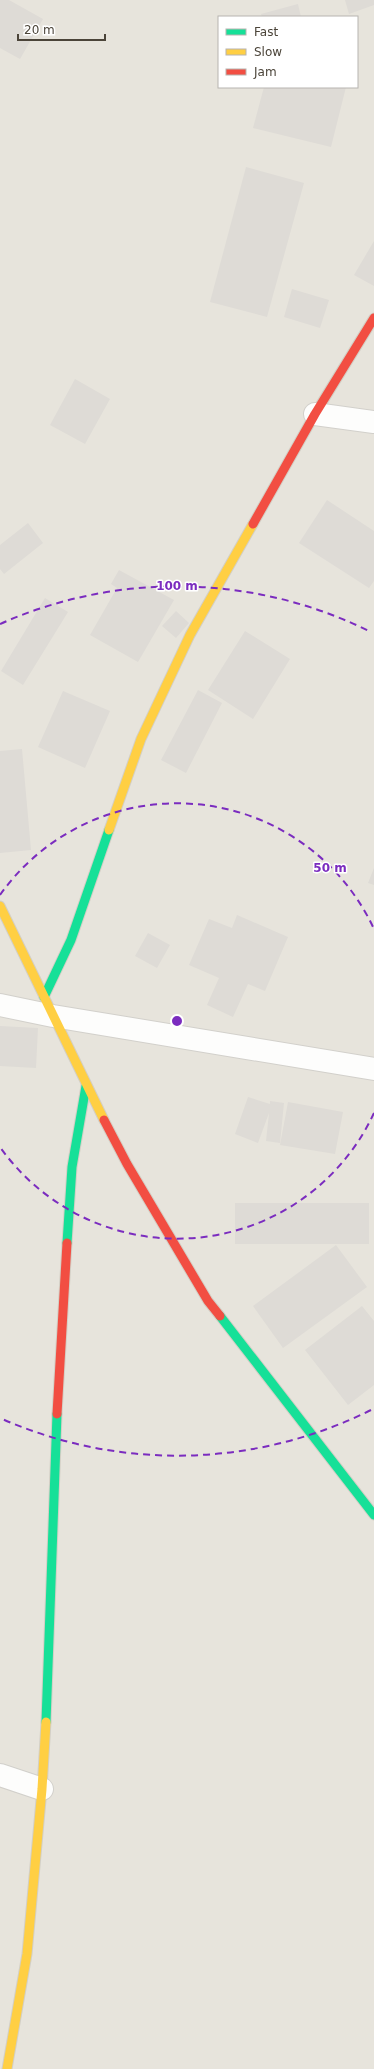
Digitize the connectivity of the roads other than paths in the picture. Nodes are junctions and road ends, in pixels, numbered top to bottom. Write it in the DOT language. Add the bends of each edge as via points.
graph roads {
  1 [pos="374,318"];
  2 [pos="315,414"];
  3 [pos="374,422"];
  4 [pos="0,906"];
  5 [pos="0,1005"];
  6 [pos="48,1007"];
  7 [pos="374,1069"];
  8 [pos="86,1086"];
  9 [pos="374,1515"];
  10 [pos="0,1775"];
  11 [pos="42,1789"];
  12 [pos="7,2069"];
  1 -- 2 [label="street"];
  2 -- 3 [label="street"];
  2 -- 6 [label="street" via="190,635 141,739"];
  4 -- 6 [label="street"];
  5 -- 6 [label="street"];
  6 -- 7 [label="street"];
  6 -- 8 [label="street"];
  8 -- 9 [label="street" via="208,1301"];
  8 -- 11 [label="street" via="72,1167 57,1409 50,1642"];
  10 -- 11 [label="street"];
  11 -- 12 [label="street" via="27,1954"];
}
